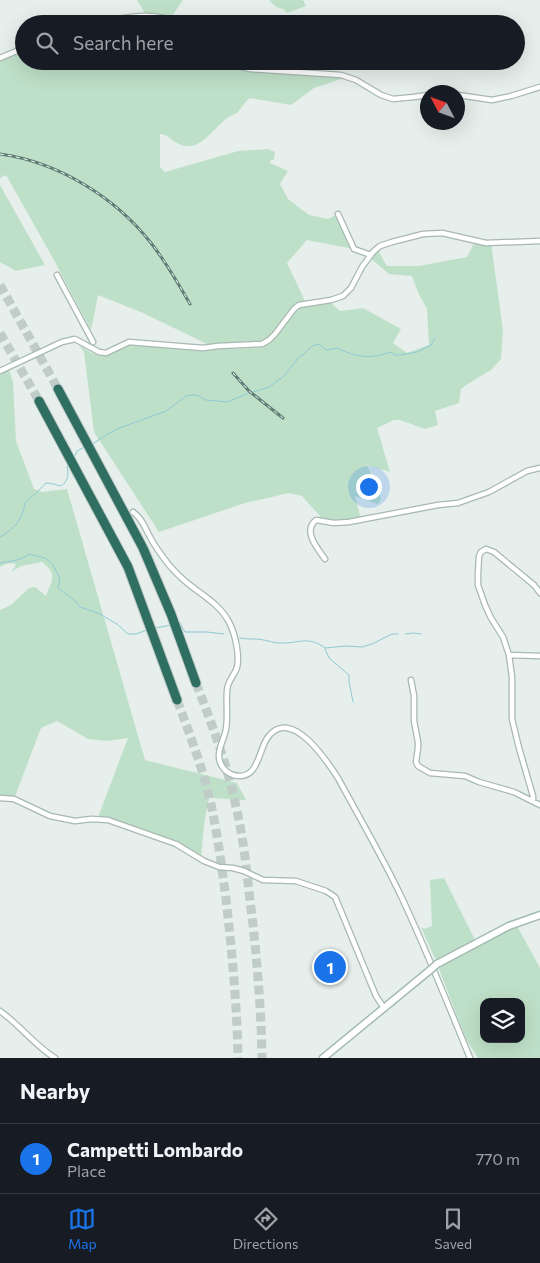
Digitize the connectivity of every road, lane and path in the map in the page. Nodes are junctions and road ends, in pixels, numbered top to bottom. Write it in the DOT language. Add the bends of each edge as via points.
graph roads {
  1 [pos="15,52"];
  2 [pos="0,58"];
  3 [pos="265,70"];
  4 [pos="540,88"];
  5 [pos="465,95"];
  6 [pos="420,96"];
  7 [pos="338,214"];
  8 [pos="540,240"];
  9 [pos="372,253"];
  10 [pos="57,275"];
  11 [pos="93,342"];
  12 [pos="0,371"];
  13 [pos="58,389"];
  14 [pos="39,401"];
  15 [pos="540,468"];
  16 [pos="133,512"];
  17 [pos="325,559"];
  18 [pos="540,593"];
  19 [pos="509,655"];
  20 [pos="540,656"];
  21 [pos="412,680"];
  22 [pos="196,683"];
  23 [pos="177,700"];
  24 [pos="0,798"];
  25 [pos="533,801"];
  26 [pos="540,805"];
  27 [pos="540,915"];
  28 [pos="384,1008"];
  29 [pos="0,1011"];
  30 [pos="55,1058"];
  31 [pos="324,1058"];
  32 [pos="470,1058"];
  1 -- 2 [label="street"];
  3 -- 6 [label="street" via="341,75 393,99"];
  4 -- 5 [label="street" via="492,100"];
  7 -- 9 [label="street" via="354,249"];
  8 -- 9 [label="street" via="486,243 442,233 423,234 380,246"];
  9 -- 12 [label="street" via="343,296 299,305 275,334 262,344 203,348 129,342 106,353 75,339"];
  10 -- 11 [label="street"];
  13 -- 22 [label="highway" via="143,548"];
  14 -- 23 [label="highway" via="128,567"];
  15 -- 17 [label="street" via="527,471 489,492 458,502 341,522 316,520 310,534"];
  16 -- 32 [label="street" via="140,517 167,563 216,604 232,627 237,666 228,686 226,729 219,753 221,765 233,775 248,773 257,763 268,737 284,728 298,732 319,752 338,778 400,896"];
  18 -- 19 [label="street" via="494,552 483,550 479,556 479,590"];
  19 -- 20 [label="street"];
  19 -- 25 [label="street" via="512,719"];
  21 -- 25 [label="street" via="418,766 430,773 465,776"];
  24 -- 28 [label="street" via="14,799 50,816 75,821 108,820 176,844 219,867 244,871 263,880 296,881 326,891 335,897"];
  25 -- 26 [label="street"];
  27 -- 28 [label="main road, bridge" via="510,926 437,964"];
  28 -- 31 [label="main road"];
  29 -- 30 [label="street"];
}
